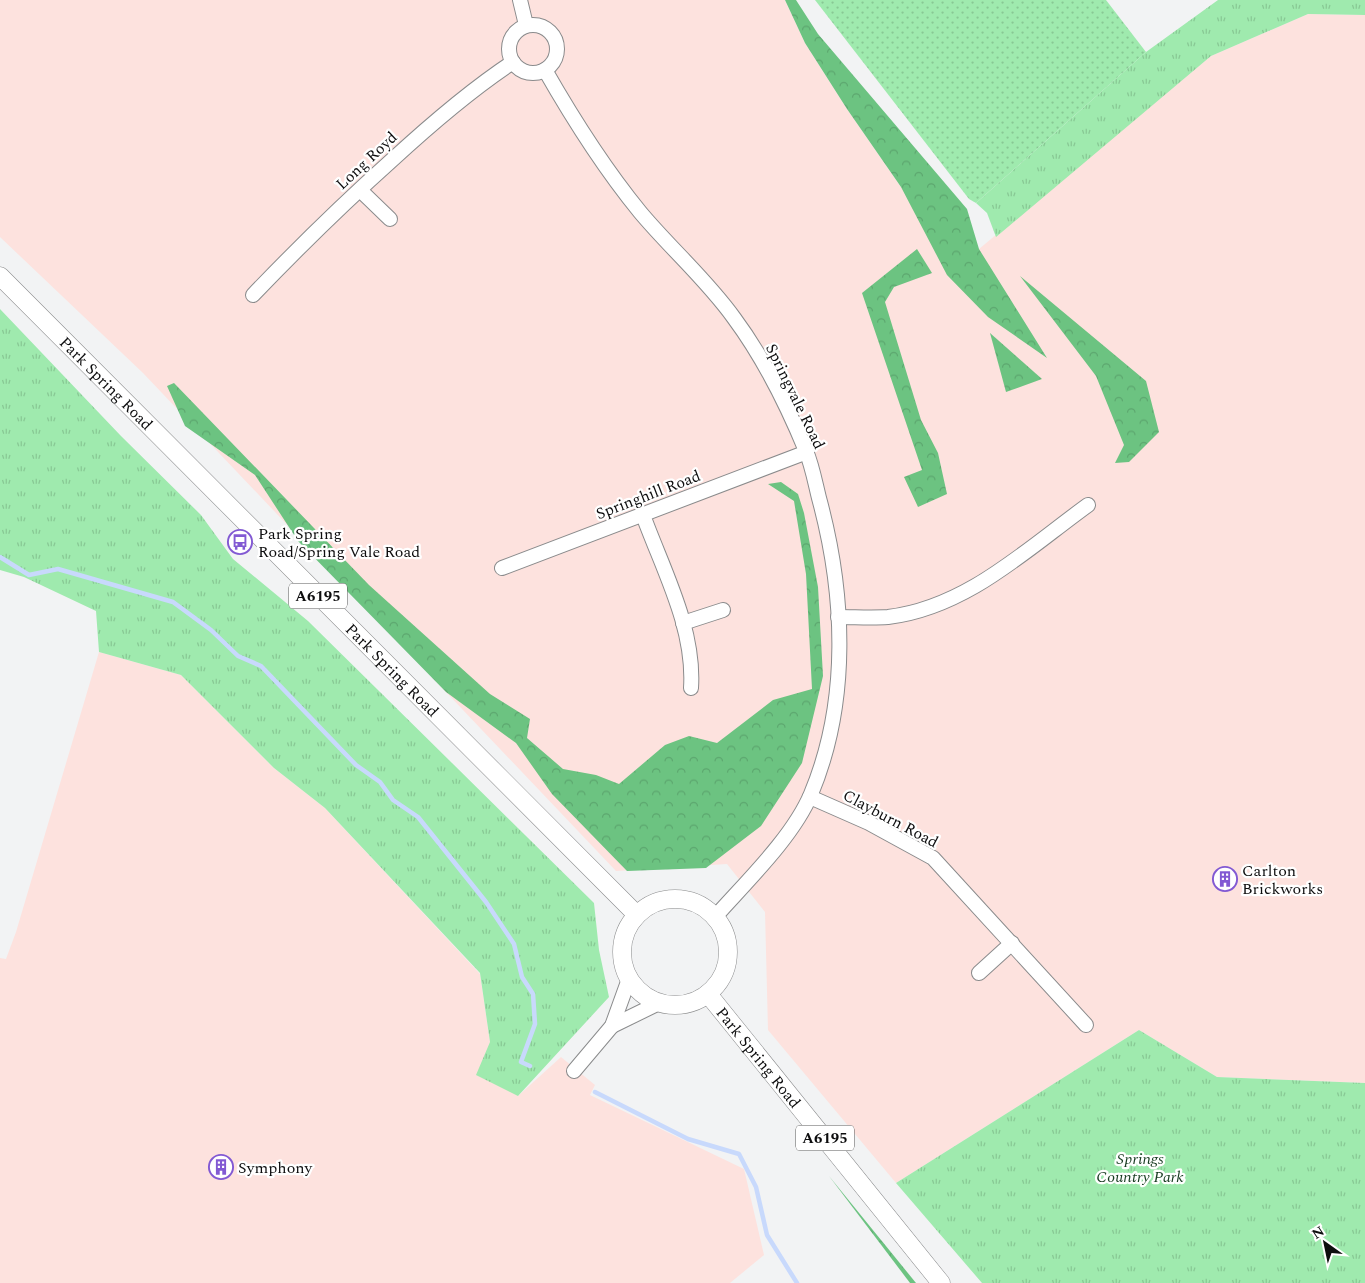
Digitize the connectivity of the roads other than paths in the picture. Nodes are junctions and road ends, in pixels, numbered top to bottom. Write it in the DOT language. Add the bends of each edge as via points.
graph roads {
  1 [pos="520,0"];
  2 [pos="526,26"];
  3 [pos="513,62"];
  4 [pos="545,70"];
  5 [pos="360,190"];
  6 [pos="390,219"];
  7 [pos="0,276"];
  8 [pos="253,295"];
  9 [pos="807,452"];
  10 [pos="1088,505"];
  11 [pos="643,515"];
  12 [pos="502,568"];
  13 [pos="722,610"];
  14 [pos="838,617"];
  15 [pos="683,623"];
  16 [pos="691,688"];
  17 [pos="810,797"];
  18 [pos="637,915"];
  19 [pos="714,917"];
  20 [pos="1012,943"];
  21 [pos="979,973"];
  22 [pos="629,979"];
  23 [pos="708,994"];
  24 [pos="659,1003"];
  25 [pos="1086,1025"];
  26 [pos="612,1026"];
  27 [pos="574,1071"];
  28 [pos="942,1283"];
  1 -- 2 [label="street"];
  2 -- 3 [label="street" via="515,32 509,44"];
  2 -- 4 [label="street" via="547,29 555,40 557,54"];
  3 -- 4 [label="street" via="524,72"];
  3 -- 5 [label="street, Long Royd" via="452,106"];
  4 -- 9 [label="street, Springvale Road" via="567,110 639,211 733,316 778,393"];
  5 -- 6 [label="street"];
  5 -- 8 [label="street, Long Royd"];
  7 -- 18 [label="main road, Park Spring Road / A6195"];
  9 -- 11 [label="street, Springhill Road"];
  9 -- 14 [label="street, Springvale Road" via="830,538"];
  10 -- 14 [label="street" via="970,590 924,609 888,617"];
  11 -- 12 [label="street, Springhill Road"];
  11 -- 15 [label="street"];
  13 -- 15 [label="street"];
  14 -- 17 [label="street, Springvale Road" via="840,683 829,742"];
  15 -- 16 [label="street" via="692,663"];
  17 -- 19 [label="street, Springvale Road" via="779,846"];
  17 -- 20 [label="street, Clayburn Road" via="869,823 933,858"];
  18 -- 19 [label="main road, Park Spring Road" via="648,906 676,899 697,904"];
  18 -- 22 [label="main road, Park Spring Road" via="627,929 622,946 623,963"];
  19 -- 23 [label="main road, Park Spring Road" via="725,935 728,957 722,977"];
  20 -- 21 [label="street"];
  20 -- 25 [label="street, Clayburn Road"];
  22 -- 24 [label="main road, Park Spring Road" via="647,998"];
  22 -- 26 [label="street"];
  23 -- 24 [label="main road, Park Spring Road" via="685,1004"];
  23 -- 28 [label="main road, Park Spring Road / A6195"];
  24 -- 26 [label="street"];
  26 -- 27 [label="street"];
}
